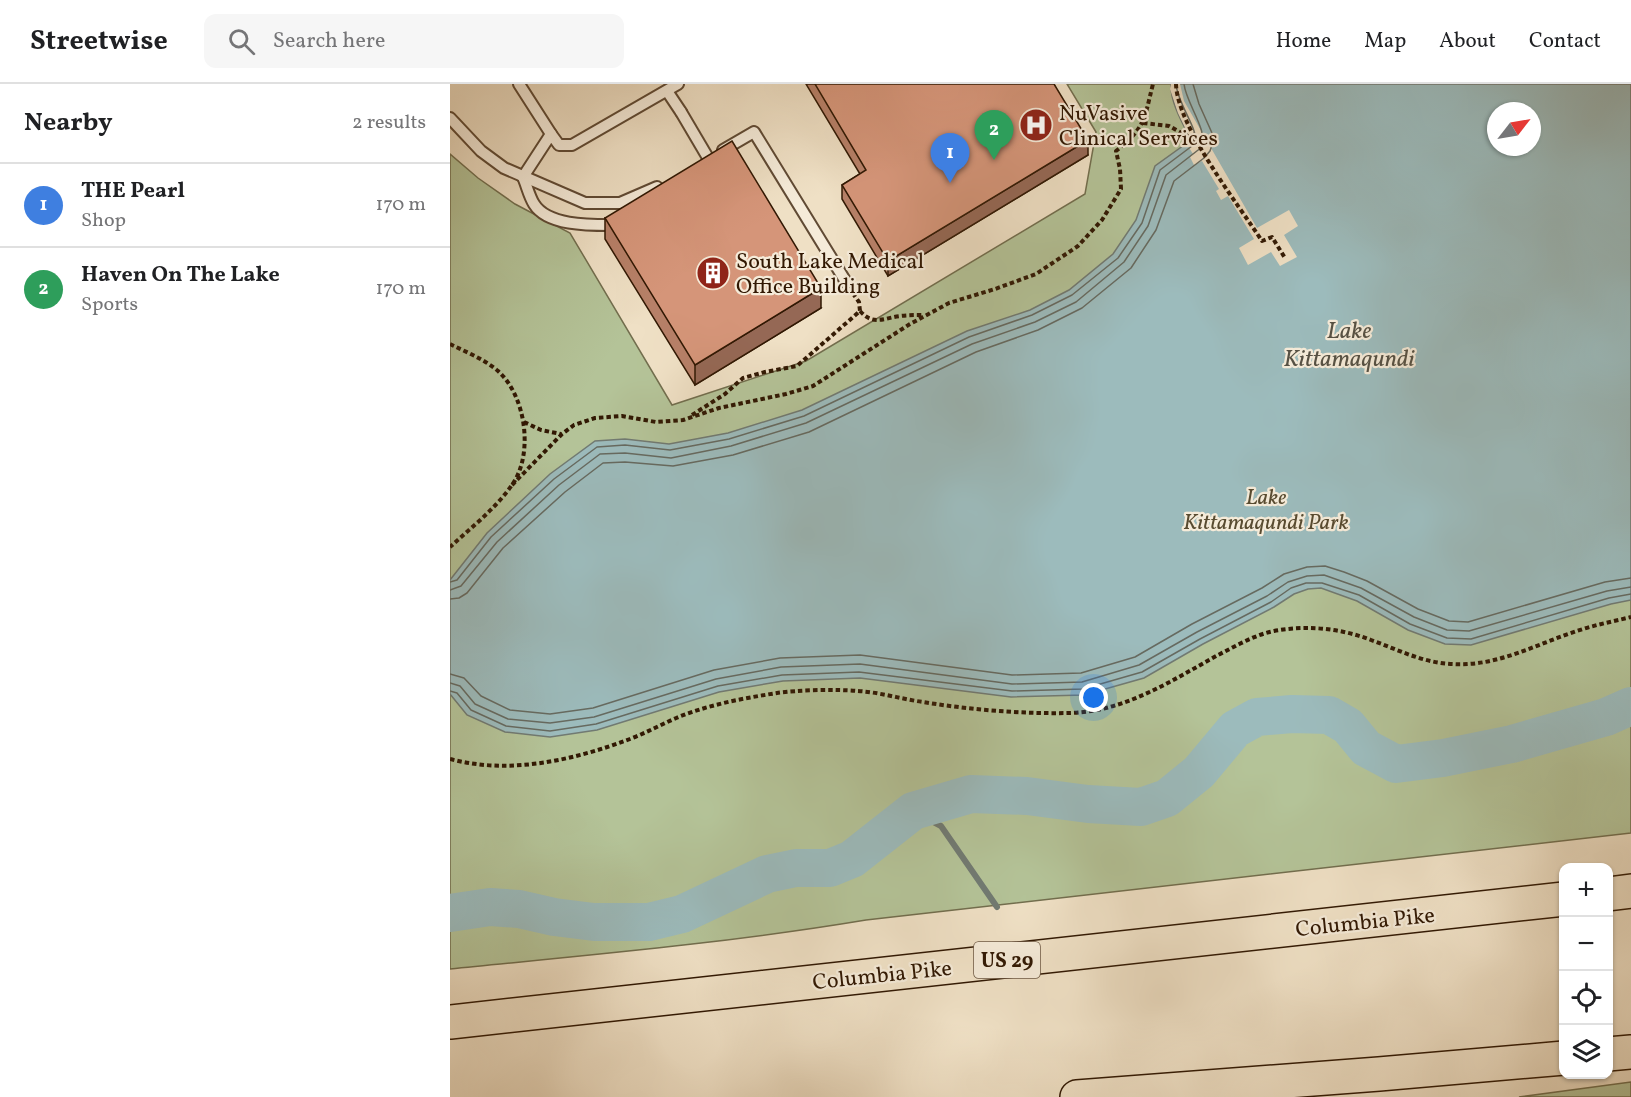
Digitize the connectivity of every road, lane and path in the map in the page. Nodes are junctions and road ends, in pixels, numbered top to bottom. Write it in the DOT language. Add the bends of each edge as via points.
graph roads {
  1 [pos="519,84"];
  2 [pos="678,84"];
  3 [pos="1153,84"];
  4 [pos="1176,84"];
  5 [pos="667,90"];
  6 [pos="450,118"];
  7 [pos="1143,123"];
  8 [pos="551,134"];
  9 [pos="1197,142"];
  10 [pos="699,164"];
  11 [pos="716,171"];
  12 [pos="523,177"];
  13 [pos="671,181"];
  14 [pos="628,225"];
  15 [pos="1285,258"];
  16 [pos="846,282"];
  17 [pos="860,311"];
  18 [pos="927,315"];
  19 [pos="450,344"];
  20 [pos="683,420"];
  21 [pos="524,422"];
  22 [pos="562,434"];
  23 [pos="512,485"];
  24 [pos="450,547"];
  25 [pos="1631,617"];
  26 [pos="450,759"];
  27 [pos="1631,891"];
  28 [pos="1613,893"];
  29 [pos="1559,899"];
  30 [pos="450,1022"];
  31 [pos="1631,1052"];
  32 [pos="1613,1054"];
  33 [pos="1559,1058"];
  34 [pos="1077,1097"];
  1 -- 8 [label="lane"];
  2 -- 5 [label="lane"];
  3 -- 7 [label="path"];
  4 -- 9 [label="path" via="1182,110"];
  5 -- 8 [label="lane" via="572,145 559,145"];
  5 -- 11 [label="lane, bridge"];
  6 -- 12 [label="lane" via="481,151"];
  7 -- 9 [label="path" via="1169,126"];
  7 -- 18 [label="path" via="1116,151 1120,189 1102,220 1078,246 1036,274 949,303"];
  8 -- 12 [label="lane"];
  9 -- 15 [label="path" via="1262,241 1272,237"];
  10 -- 16 [label="lane" via="754,132"];
  12 -- 13 [label="lane" via="585,202 620,203"];
  12 -- 14 [label="lane" via="534,204 545,216 582,224"];
  16 -- 17 [label="path" via="859,302"];
  17 -- 18 [label="path" via="877,321"];
  17 -- 20 [label="path" via="797,366 743,378"];
  18 -- 20 [label="path" via="813,386"];
  19 -- 21 [label="path" via="499,372 516,396"];
  20 -- 22 [label="path" via="656,423 622,416 595,418"];
  21 -- 22 [label="path"];
  21 -- 23 [label="path" via="523,450"];
  22 -- 23 [label="path"];
  23 -- 24 [label="path"];
  25 -- 26 [label="path" via="1582,629 1512,655 1457,665 1416,658 1346,632 1290,628 1249,639 1155,690 1096,711 1019,712 857,691 780,692 716,705 629,739 541,764 499,767"];
  27 -- 28 [label="highway"];
  29 -- 30 [label="highway, Columbia Pike / US 29"];
  31 -- 32 [label="highway"];
  33 -- 34 [label="highway"];
}
